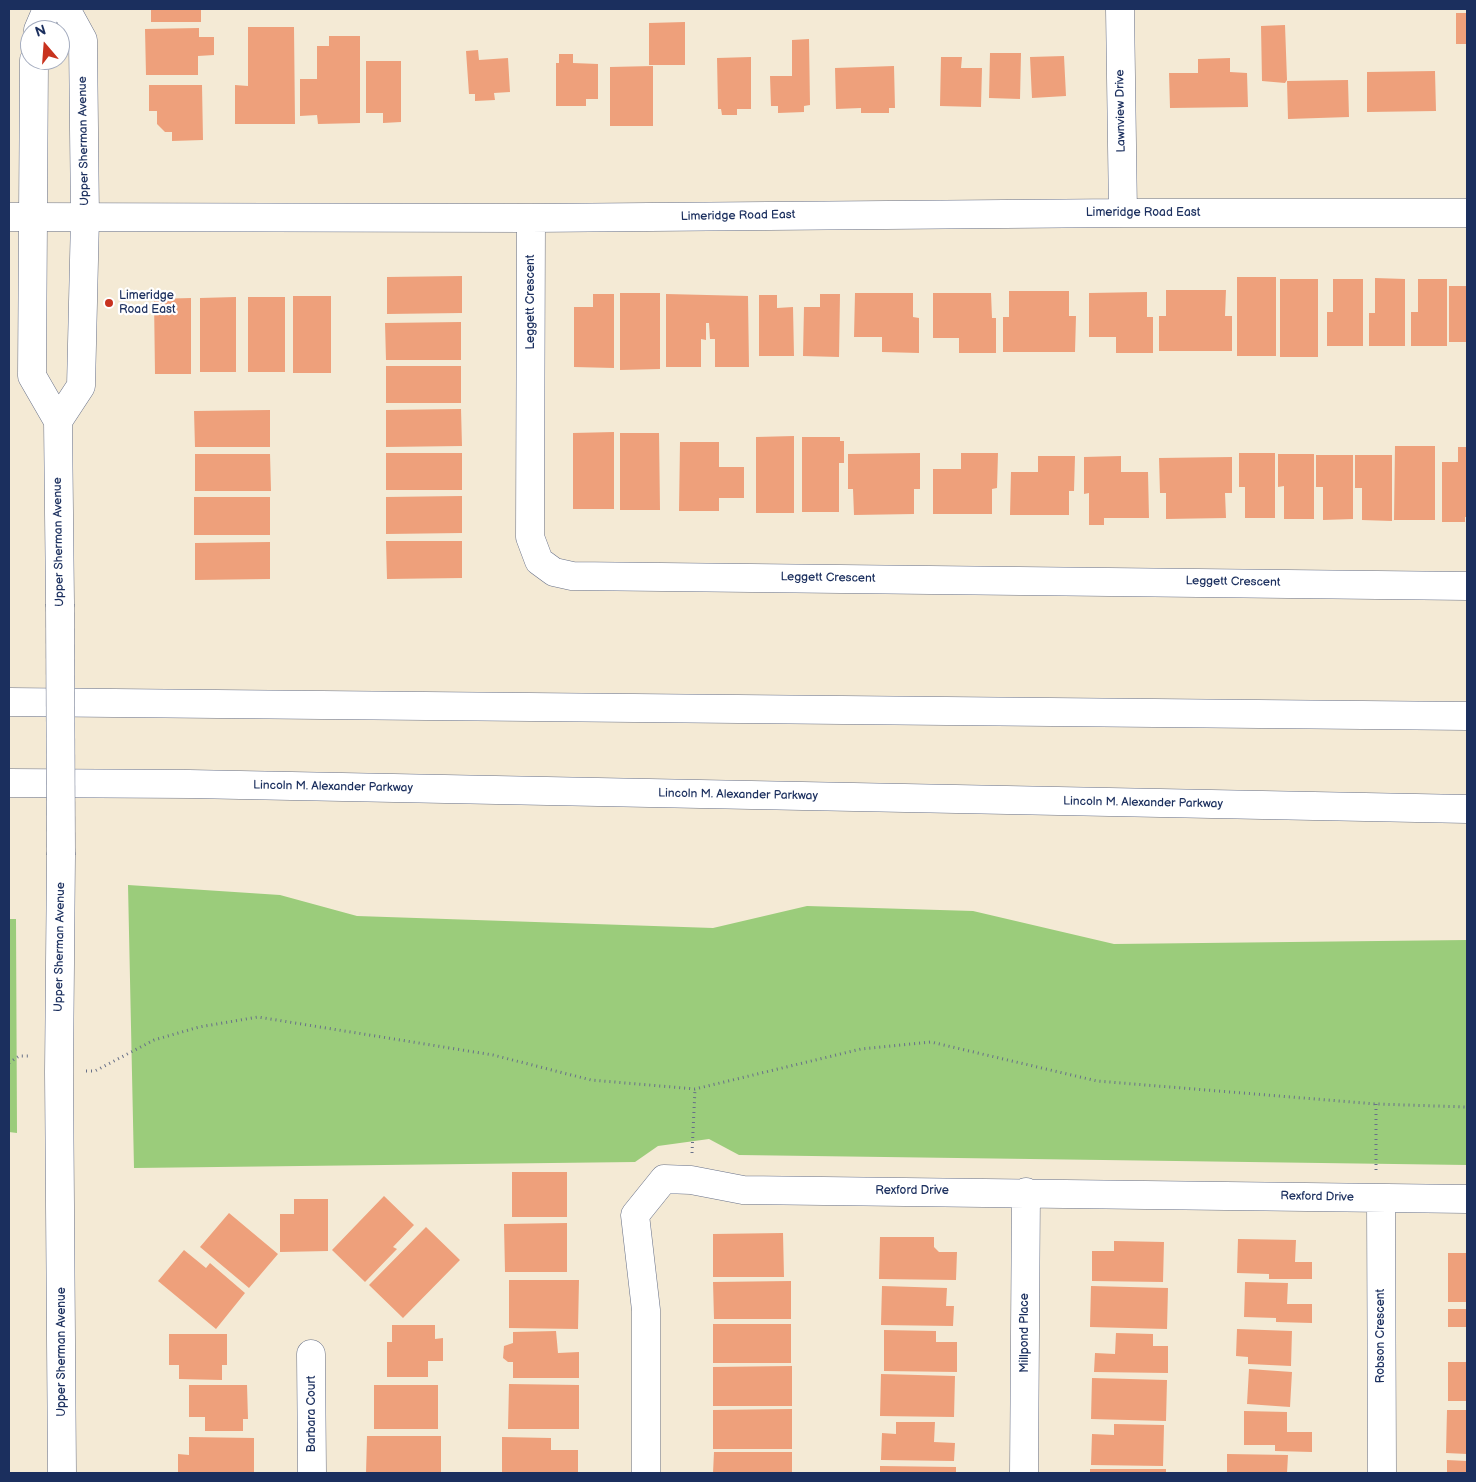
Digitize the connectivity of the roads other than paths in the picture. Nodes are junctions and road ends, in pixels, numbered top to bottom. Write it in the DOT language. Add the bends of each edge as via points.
graph roads {
  1 [pos="66,9"];
  2 [pos="1120,9"];
  3 [pos="33,70"];
  4 [pos="1123,213"];
  5 [pos="1467,213"];
  6 [pos="20,217"];
  7 [pos="85,218"];
  8 [pos="531,218"];
  9 [pos="58,421"];
  10 [pos="1467,586"];
  11 [pos="9,702"];
  12 [pos="1467,716"];
  13 [pos="9,783"];
  14 [pos="1467,810"];
  15 [pos="1026,1192"];
  16 [pos="1381,1198"];
  17 [pos="1467,1199"];
  18 [pos="312,1354"];
  19 [pos="62,1473"];
  20 [pos="312,1473"];
  21 [pos="646,1473"];
  22 [pos="1024,1473"];
  23 [pos="1382,1473"];
  1 -- 7 [label="main road, Upper Sherman Avenue" via="83,40"];
  2 -- 4 [label="main road, Lawnview Drive"];
  3 -- 6 [label="main road, Upper Sherman Avenue"];
  4 -- 5 [label="main road, Limeridge Road East"];
  4 -- 8 [label="main road, Limeridge Road East"];
  6 -- 7 [label="main road, Limeridge Road East"];
  6 -- 9 [label="main road, Upper Sherman Avenue" via="32,376"];
  7 -- 8 [label="main road, Limeridge Road East"];
  7 -- 9 [label="main road, Upper Sherman Avenue" via="81,386"];
  8 -- 10 [label="main road, Leggett Crescent" via="530,537 535,556 554,572 572,576"];
  9 -- 19 [label="main road, Upper Sherman Avenue, bridge"];
  11 -- 12 [label="main road"];
  13 -- 14 [label="main road, Lincoln M. Alexander Parkway"];
  15 -- 16 [label="main road, Rexford Drive"];
  15 -- 21 [label="main road, Rexford Drive" via="744,1190 691,1180 664,1179 635,1215 646,1310"];
  15 -- 22 [label="main road, Millpond Place"];
  16 -- 17 [label="main road, Rexford Drive"];
  16 -- 23 [label="main road, Robson Crescent"];
  18 -- 20 [label="main road, Barbara Court"];
}
